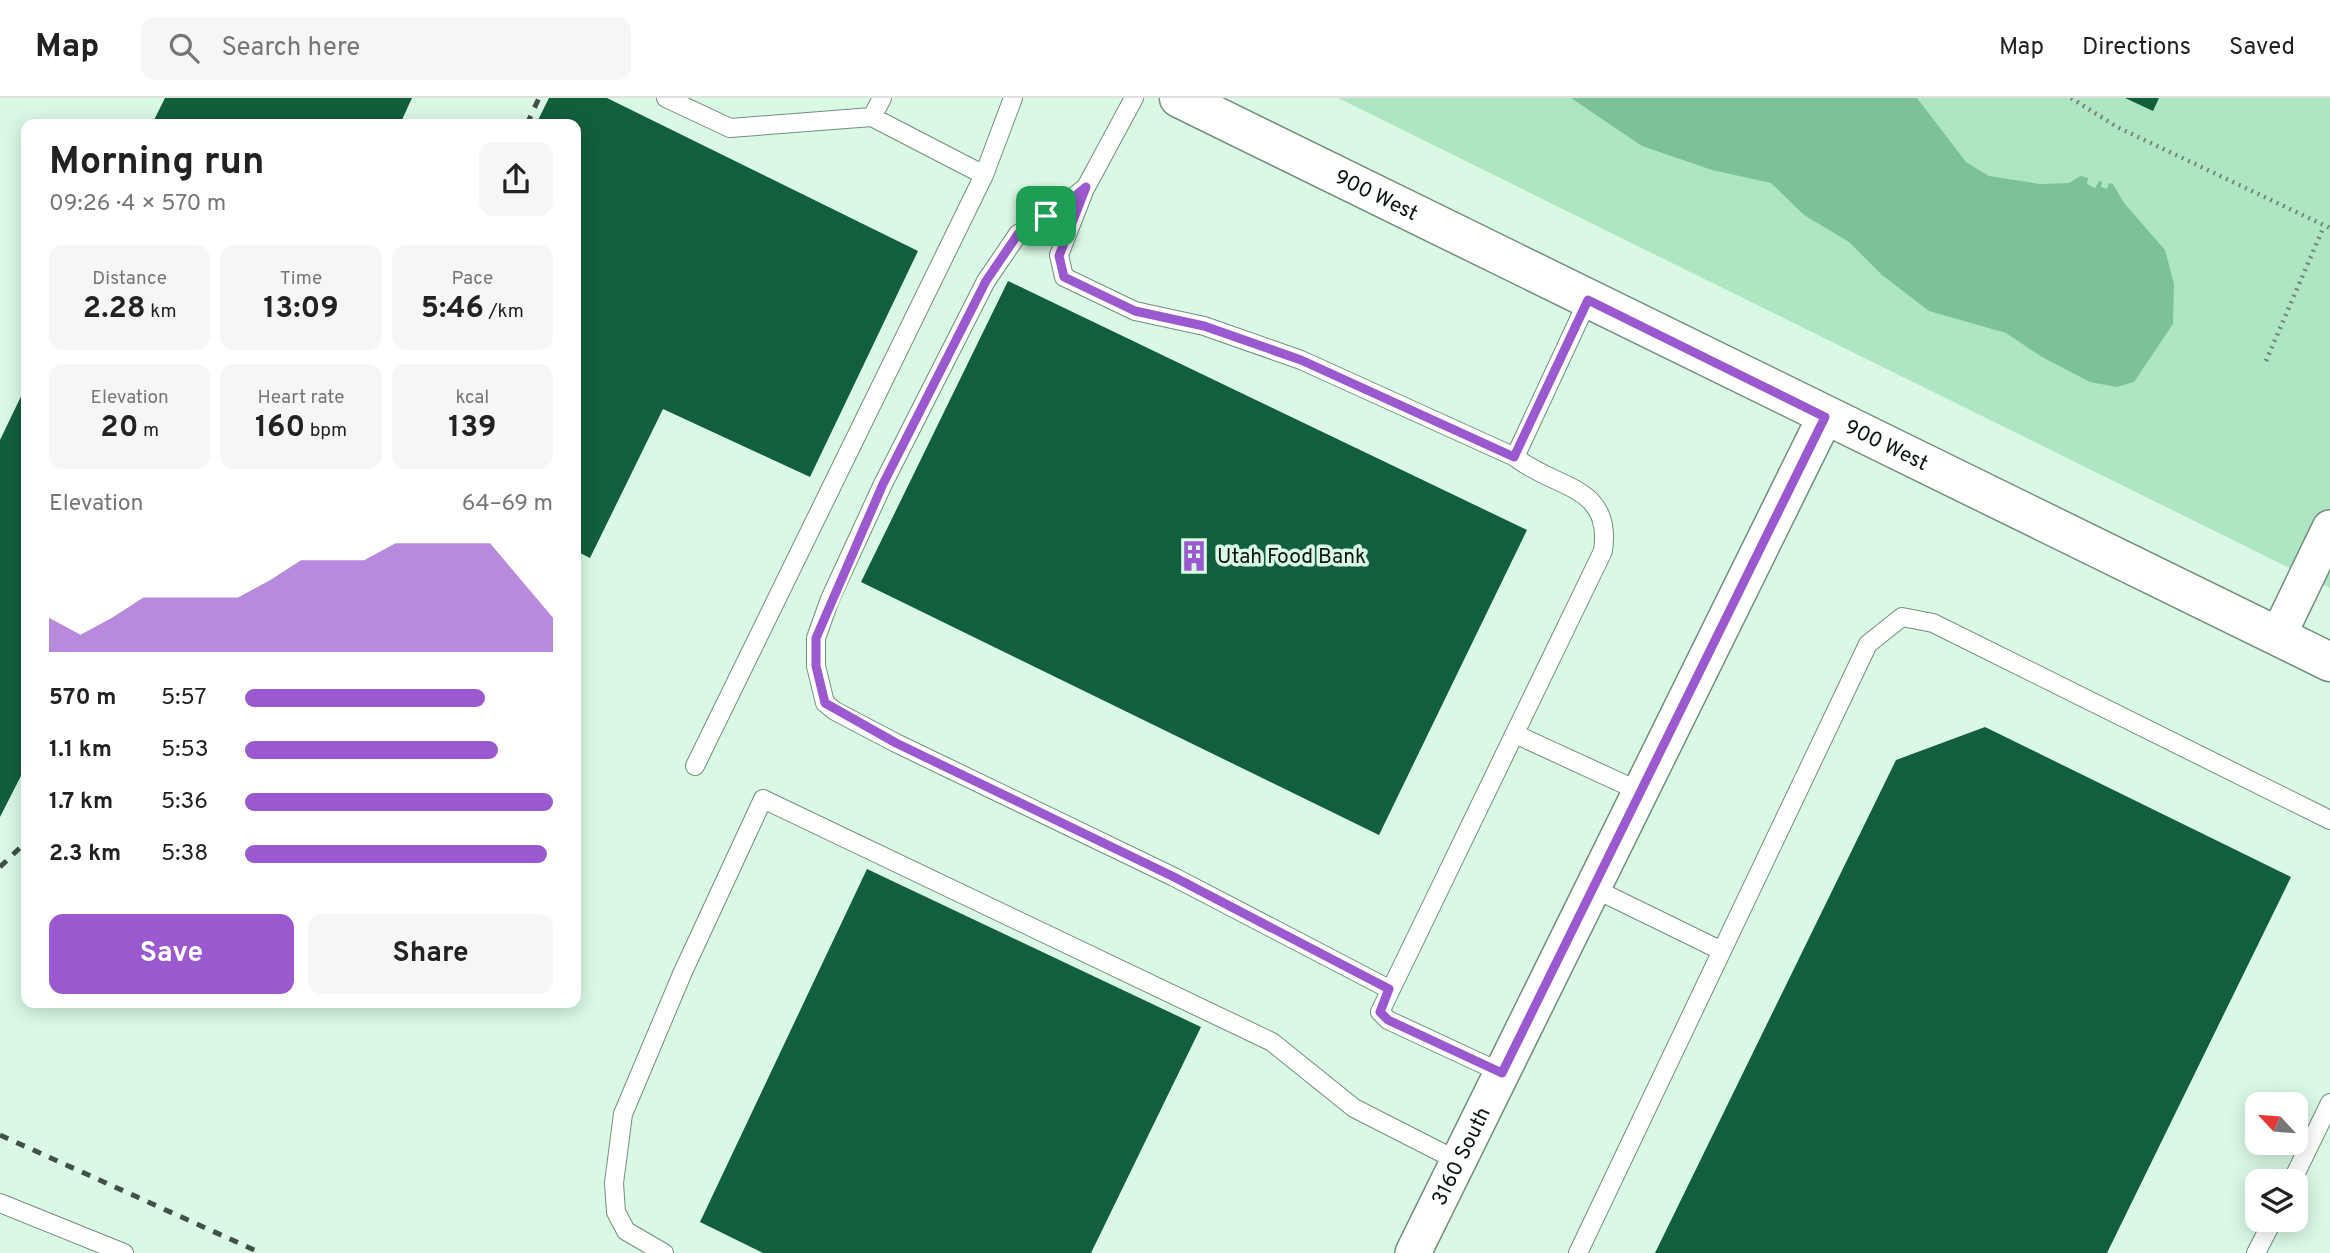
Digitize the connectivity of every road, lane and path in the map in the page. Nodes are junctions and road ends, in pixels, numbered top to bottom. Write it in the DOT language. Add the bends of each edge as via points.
graph roads {
  1 [pos="666,98"];
  2 [pos="882,98"];
  3 [pos="1013,98"];
  4 [pos="1134,98"];
  5 [pos="1179,98"];
  6 [pos="2071,98"];
  7 [pos="872,117"];
  8 [pos="984,175"];
  9 [pos="1086,187"];
  10 [pos="2327,227"];
  11 [pos="1588,300"];
  12 [pos="2266,361"];
  13 [pos="1825,417"];
  14 [pos="1514,457"];
  15 [pos="2330,528"];
  16 [pos="2278,636"];
  17 [pos="2330,662"];
  18 [pos="1515,734"];
  19 [pos="695,766"];
  20 [pos="1641,792"];
  21 [pos="2330,820"];
  22 [pos="1593,888"];
  23 [pos="1722,951"];
  24 [pos="1389,989"];
  25 [pos="1502,1073"];
  26 [pos="2330,1103"];
  27 [pos="1458,1161"];
  28 [pos="2298,1169"];
  29 [pos="0,1203"];
  30 [pos="2267,1232"];
  31 [pos="124,1253"];
  32 [pos="664,1253"];
  33 [pos="1413,1253"];
  34 [pos="1578,1253"];
  35 [pos="2256,1253"];
  1 -- 7 [label="lane" via="730,128"];
  2 -- 7 [label="lane"];
  3 -- 8 [label="lane"];
  4 -- 9 [label="lane"];
  5 -- 11 [label="main road, 900 West"];
  6 -- 10 [label="path" via="2118,127"];
  7 -- 8 [label="lane"];
  8 -- 19 [label="lane"];
  9 -- 14 [label="lane" via="1059,256 1064,277 1135,311 1213,329 1301,360"];
  9 -- 24 [label="lane" via="1018,234 986,281 896,458 816,638 816,666 825,703 896,743 1174,877"];
  10 -- 12 [label="path"];
  11 -- 13 [label="main road, 900 West"];
  11 -- 14 [label="lane"];
  13 -- 16 [label="main road, 900 West"];
  13 -- 20 [label="street, 3160 South"];
  14 -- 18 [label="lane" via="1592,499 1603,517 1605,537 1603,551"];
  15 -- 16 [label="street"];
  16 -- 17 [label="main road, 900 West"];
  18 -- 20 [label="lane"];
  18 -- 24 [label="lane"];
  20 -- 22 [label="street, 3160 South"];
  21 -- 23 [label="lane" via="1933,623 1902,617 1867,644"];
  22 -- 23 [label="lane"];
  22 -- 25 [label="street, 3160 South"];
  23 -- 34 [label="lane"];
  24 -- 25 [label="lane" via="1380,1012 1388,1020"];
  25 -- 27 [label="street, 3160 South"];
  26 -- 28 [label="lane"];
  27 -- 32 [label="lane" via="1354,1108 1272,1042 763,799 623,1114 614,1183 616,1212 626,1231"];
  27 -- 33 [label="street, 3160 South"];
  29 -- 31 [label="lane"];
  30 -- 35 [label="lane"];
}
